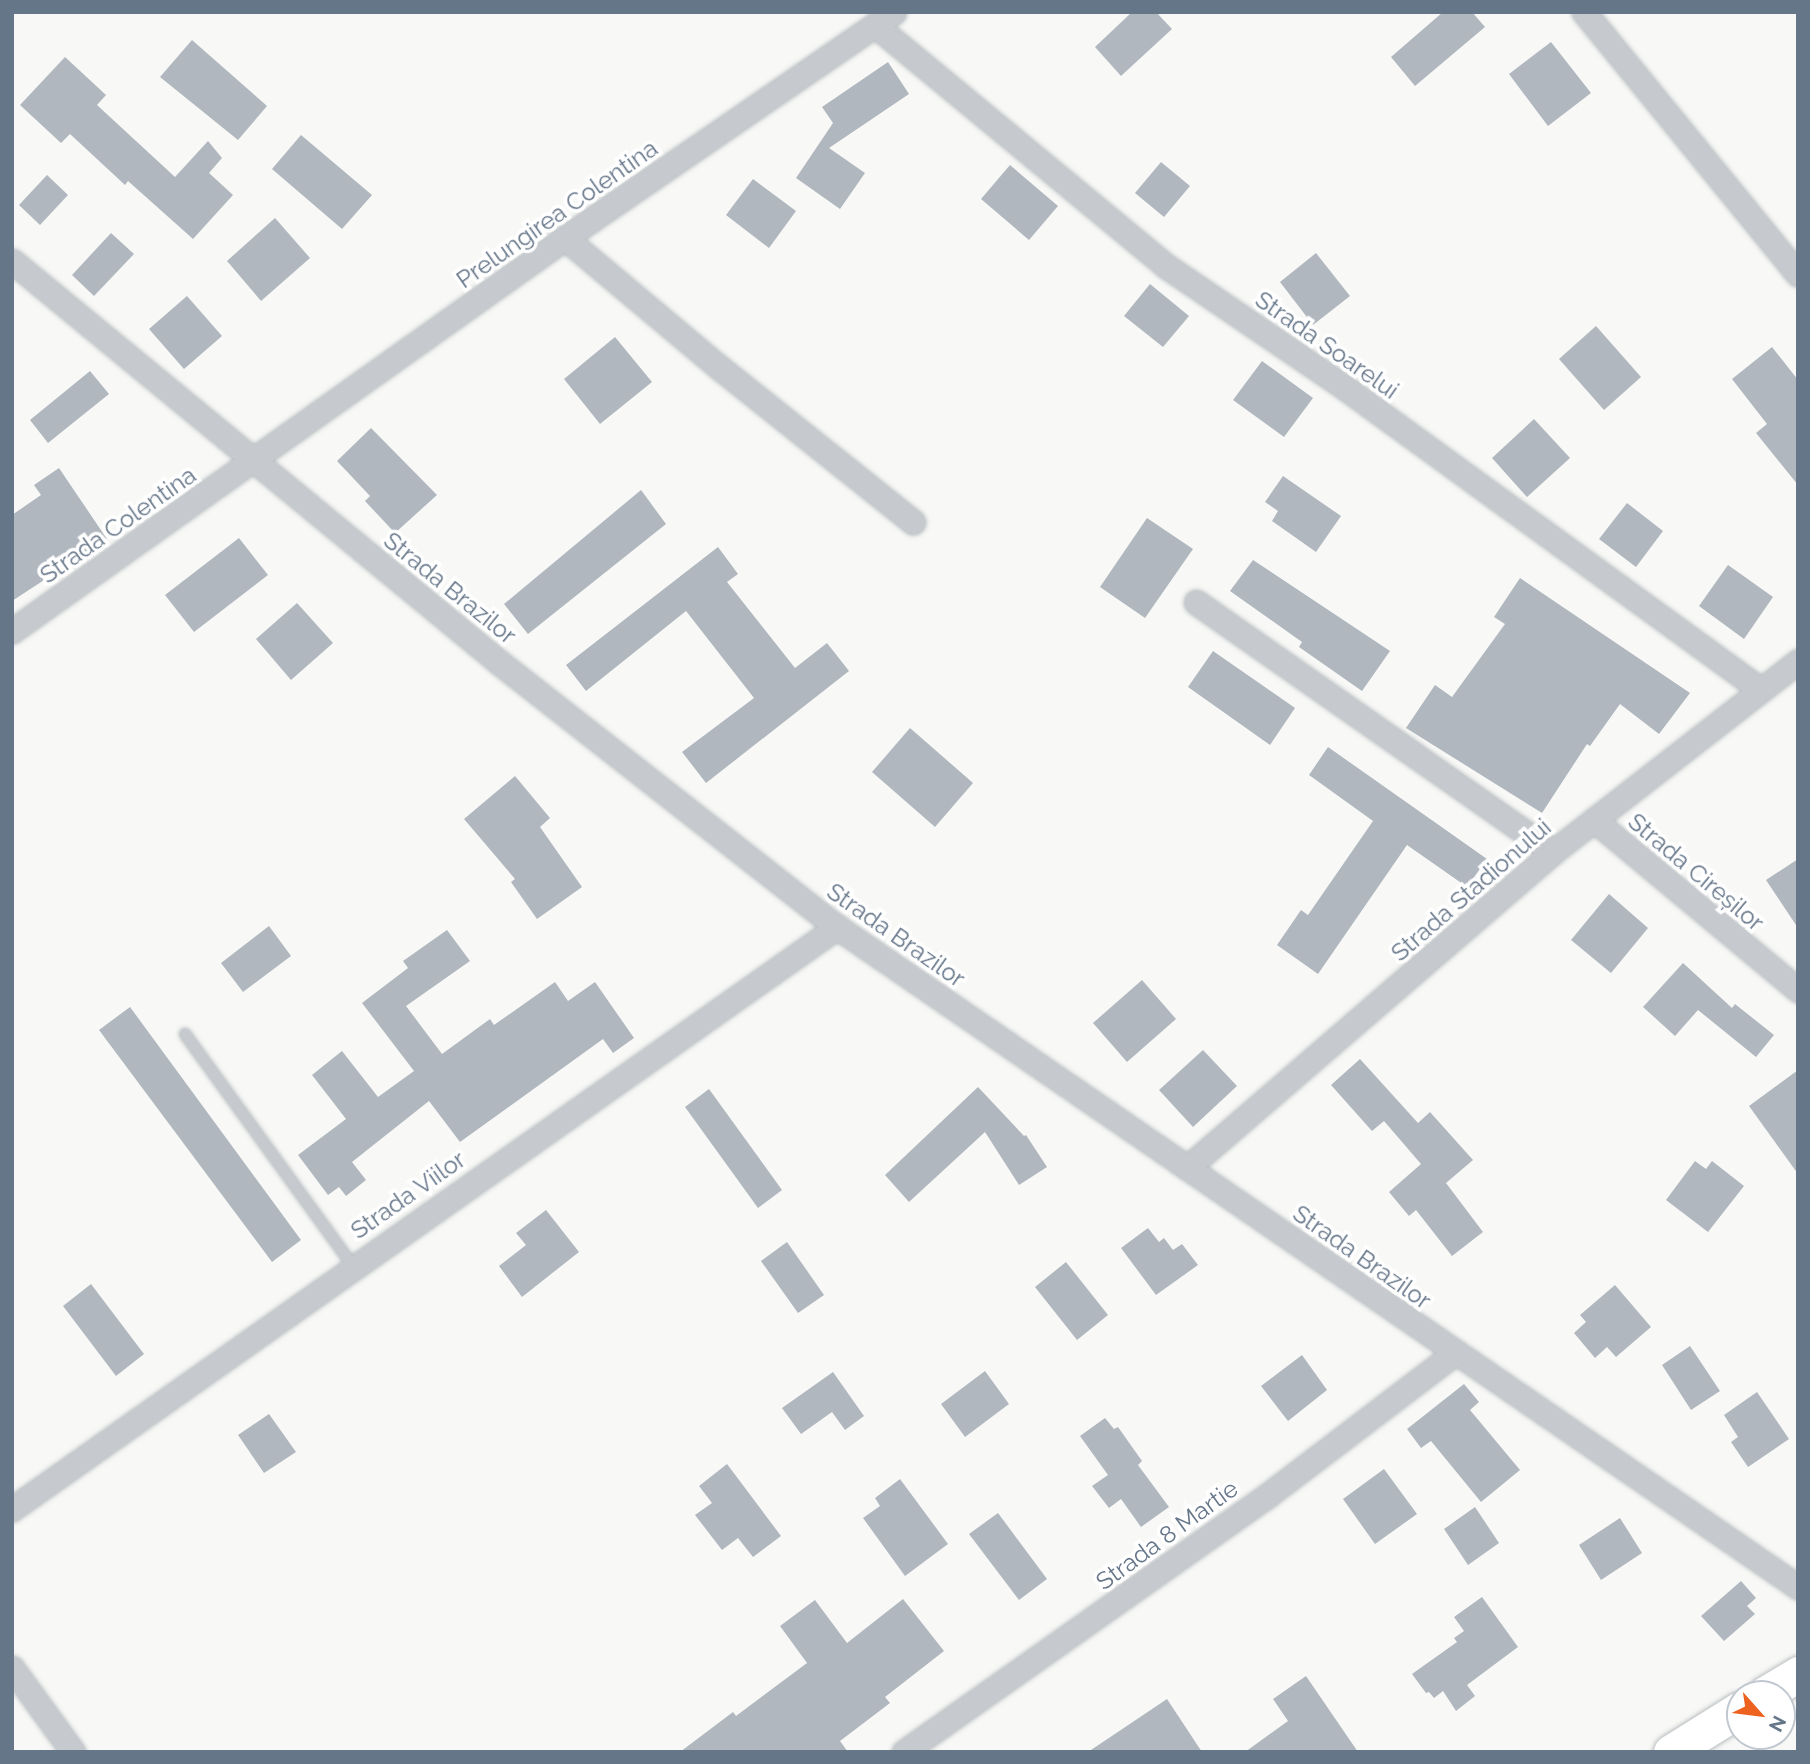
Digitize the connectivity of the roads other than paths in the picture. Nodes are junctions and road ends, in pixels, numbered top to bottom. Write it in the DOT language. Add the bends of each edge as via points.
graph roads {
  1 [pos="1584,12"];
  2 [pos="885,19"];
  3 [pos="565,238"];
  4 [pos="12,261"];
  5 [pos="1798,274"];
  6 [pos="253,462"];
  7 [pos="913,522"];
  8 [pos="1196,602"];
  9 [pos="12,631"];
  10 [pos="1798,661"];
  11 [pos="1761,690"];
  12 [pos="1594,820"];
  13 [pos="1553,852"];
  14 [pos="836,927"];
  15 [pos="1798,990"];
  16 [pos="185,1034"];
  17 [pos="1187,1168"];
  18 [pos="353,1266"];
  19 [pos="1455,1353"];
  20 [pos="12,1509"];
  21 [pos="1798,1587"];
  22 [pos="12,1668"];
  23 [pos="1726,1718"];
  24 [pos="73,1752"];
  25 [pos="904,1752"];
  26 [pos="1671,1752"];
  1 -- 5 [label="street"];
  2 -- 3 [label="street, Prelungirea Colentina"];
  2 -- 11 [label="street, Strada Soarelui" via="1166,266 1343,387"];
  3 -- 6 [label="street, Prelungirea Colentina"];
  3 -- 7 [label="street"];
  4 -- 6 [label="street, Strada Brazilor"];
  6 -- 9 [label="street, Strada Colentina"];
  6 -- 14 [label="street, Strada Brazilor"];
  8 -- 13 [label="street"];
  10 -- 11 [label="street, Strada Stadionului"];
  11 -- 12 [label="street, Strada Stadionului"];
  12 -- 13 [label="street, Strada Stadionului"];
  12 -- 15 [label="street, Strada Cireșilor"];
  13 -- 17 [label="street, Strada Stadionului"];
  14 -- 17 [label="street, Strada Brazilor"];
  14 -- 18 [label="street, Strada Viilor"];
  16 -- 18 [label="lane"];
  17 -- 19 [label="street, Strada Brazilor"];
  18 -- 20 [label="street, Strada Viilor"];
  19 -- 21 [label="street, Strada Brazilor"];
  19 -- 25 [label="street, Strada 8 Martie" via="1267,1496"];
  22 -- 24 [label="street"];
  23 -- 26 [label="main road"];
}
